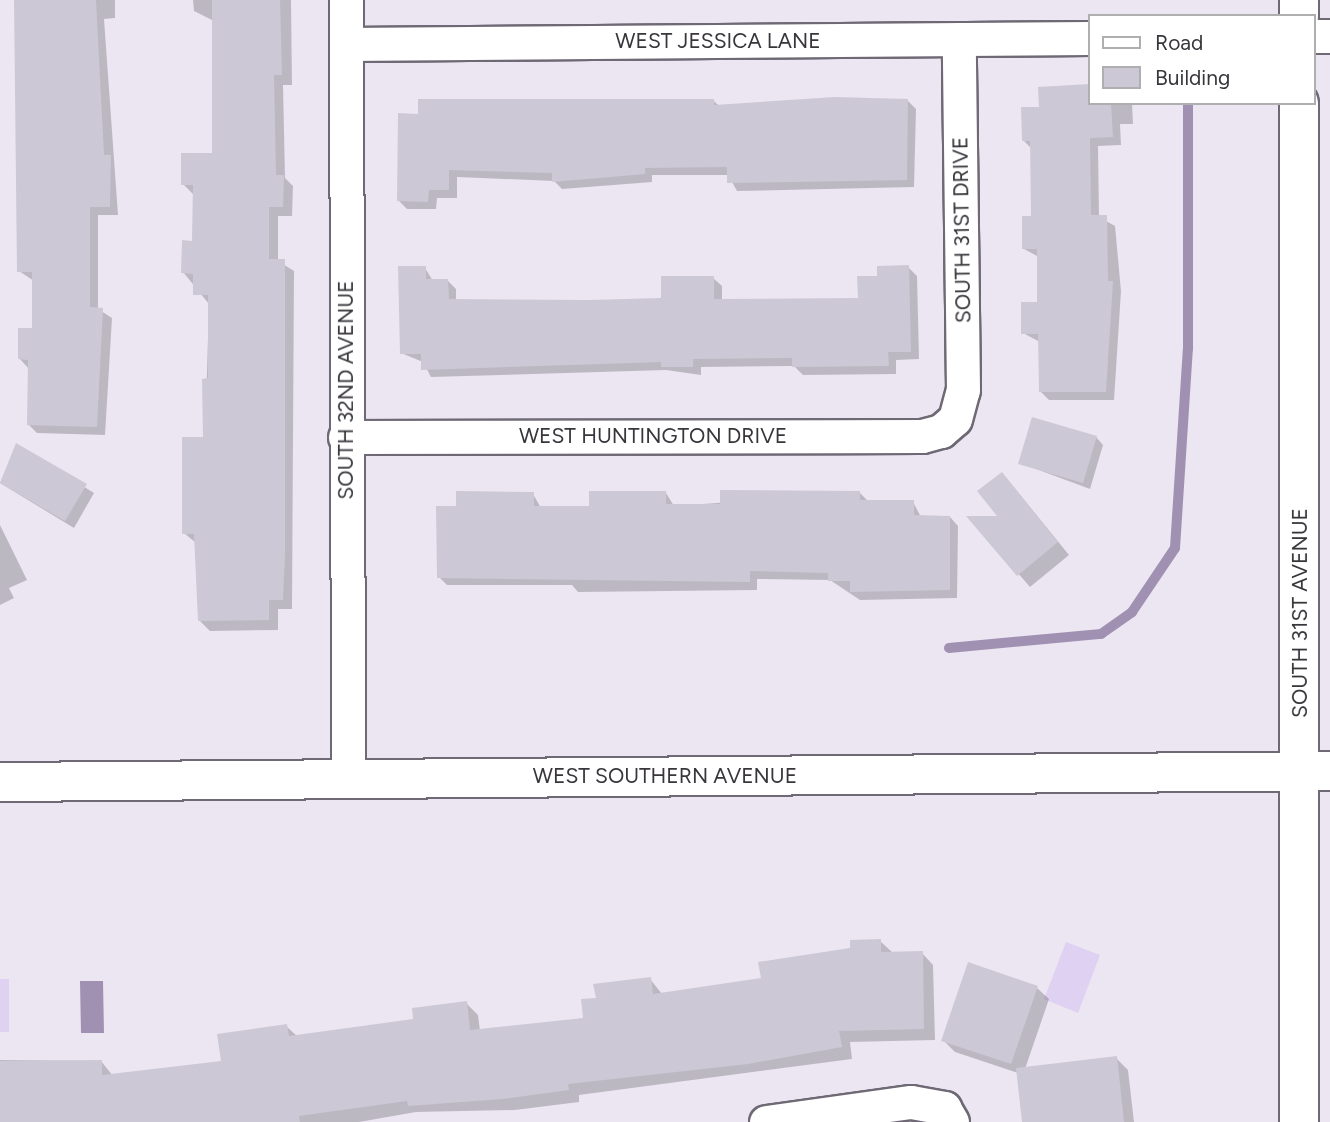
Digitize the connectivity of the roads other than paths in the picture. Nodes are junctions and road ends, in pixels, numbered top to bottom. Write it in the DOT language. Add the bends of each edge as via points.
graph roads {
  1 [pos="346,0"];
  2 [pos="1088,38"];
  3 [pos="959,39"];
  4 [pos="346,44"];
  5 [pos="1299,105"];
  6 [pos="955,419"];
  7 [pos="345,437"];
  8 [pos="1316,771"];
  9 [pos="348,779"];
  10 [pos="0,782"];
  11 [pos="948,1115"];
  12 [pos="766,1122"];
  13 [pos="1299,1122"];
  1 -- 4 [label="street, SOUTH 32ND AVENUE"];
  2 -- 3 [label="street, WEST JESSICA LANE"];
  3 -- 4 [label="street, WEST JESSICA LANE"];
  3 -- 6 [label="street, SOUTH 31ST DRIVE" via="963,390"];
  4 -- 7 [label="street, SOUTH 32ND AVENUE"];
  5 -- 8 [label="main road, SOUTH 31ST AVENUE"];
  6 -- 7 [label="street, WEST HUNTINGTON DRIVE" via="922,436"];
  7 -- 9 [label="street, SOUTH 32ND AVENUE"];
  8 -- 9 [label="main road, WEST SOUTHERN AVENUE"];
  8 -- 13 [label="main road, SOUTH 31ST AVENUE"];
  9 -- 10 [label="main road, WEST SOUTHERN AVENUE"];
  11 -- 12 [label="street" via="911,1102"];
}
